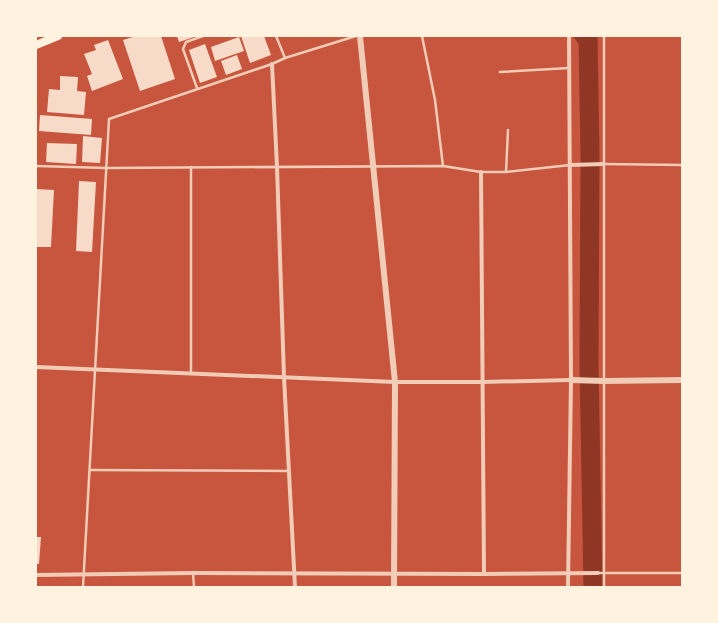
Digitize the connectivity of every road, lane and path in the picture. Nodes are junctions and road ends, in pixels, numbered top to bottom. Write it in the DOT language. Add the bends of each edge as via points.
graph roads {
  1 [pos="58,36"];
  2 [pos="203,36"];
  3 [pos="276,36"];
  4 [pos="356,36"];
  5 [pos="360,36"];
  6 [pos="422,36"];
  7 [pos="569,36"];
  8 [pos="604,36"];
  9 [pos="36,45"];
  10 [pos="285,58"];
  11 [pos="272,64"];
  12 [pos="570,68"];
  13 [pos="500,72"];
  14 [pos="197,88"];
  15 [pos="508,130"];
  16 [pos="601,164"];
  17 [pos="571,165"];
  18 [pos="682,165"];
  19 [pos="36,166"];
  20 [pos="443,166"];
  21 [pos="192,167"];
  22 [pos="277,167"];
  23 [pos="373,167"];
  24 [pos="107,168"];
  25 [pos="481,172"];
  26 [pos="506,172"];
  27 [pos="36,367"];
  28 [pos="94,370"];
  29 [pos="191,373"];
  30 [pos="284,377"];
  31 [pos="572,380"];
  32 [pos="682,380"];
  33 [pos="604,381"];
  34 [pos="395,382"];
  35 [pos="482,382"];
  36 [pos="90,470"];
  37 [pos="290,471"];
  38 [pos="193,573"];
  39 [pos="394,573"];
  40 [pos="568,573"];
  41 [pos="598,573"];
  42 [pos="604,573"];
  43 [pos="682,573"];
  44 [pos="84,574"];
  45 [pos="294,574"];
  46 [pos="484,574"];
  47 [pos="36,575"];
  48 [pos="83,587"];
  49 [pos="194,587"];
  50 [pos="295,587"];
  51 [pos="394,587"];
  52 [pos="568,587"];
  53 [pos="604,587"];
  1 -- 9 [label="highway"];
  2 -- 14 [label="lane" via="186,42 183,49"];
  3 -- 10 [label="lane"];
  4 -- 10 [label="lane"];
  5 -- 23 [label="street"];
  6 -- 20 [label="lane" via="435,100"];
  7 -- 12 [label="street"];
  8 -- 16 [label="lane"];
  10 -- 11 [label="lane"];
  11 -- 14 [label="lane"];
  11 -- 22 [label="street"];
  12 -- 13 [label="lane"];
  12 -- 17 [label="street"];
  14 -- 24 [label="lane" via="108,119"];
  15 -- 26 [label="lane"];
  16 -- 17 [label="street"];
  16 -- 18 [label="lane"];
  16 -- 33 [label="lane"];
  17 -- 26 [label="lane"];
  17 -- 31 [label="street"];
  19 -- 24 [label="lane"];
  20 -- 23 [label="lane"];
  20 -- 25 [label="lane"];
  21 -- 22 [label="lane"];
  21 -- 24 [label="lane"];
  21 -- 29 [label="lane"];
  22 -- 23 [label="lane"];
  22 -- 30 [label="street"];
  23 -- 34 [label="street"];
  24 -- 28 [label="lane"];
  25 -- 26 [label="lane"];
  25 -- 35 [label="street"];
  27 -- 28 [label="street"];
  28 -- 29 [label="street"];
  28 -- 36 [label="lane"];
  29 -- 30 [label="street"];
  30 -- 34 [label="street"];
  30 -- 37 [label="street"];
  31 -- 33 [label="street"];
  31 -- 35 [label="street"];
  31 -- 40 [label="street"];
  32 -- 33 [label="street"];
  33 -- 42 [label="lane"];
  34 -- 35 [label="street"];
  34 -- 39 [label="street"];
  35 -- 46 [label="street"];
  36 -- 37 [label="lane"];
  36 -- 44 [label="lane"];
  37 -- 45 [label="street"];
  38 -- 44 [label="street"];
  38 -- 45 [label="street"];
  38 -- 49 [label="lane"];
  39 -- 45 [label="street"];
  39 -- 46 [label="street"];
  39 -- 51 [label="street"];
  40 -- 41 [label="street"];
  40 -- 46 [label="street"];
  40 -- 52 [label="street"];
  41 -- 42 [label="lane"];
  42 -- 43 [label="lane"];
  42 -- 53 [label="lane"];
  44 -- 47 [label="street"];
  44 -- 48 [label="lane"];
  45 -- 50 [label="street"];
}
